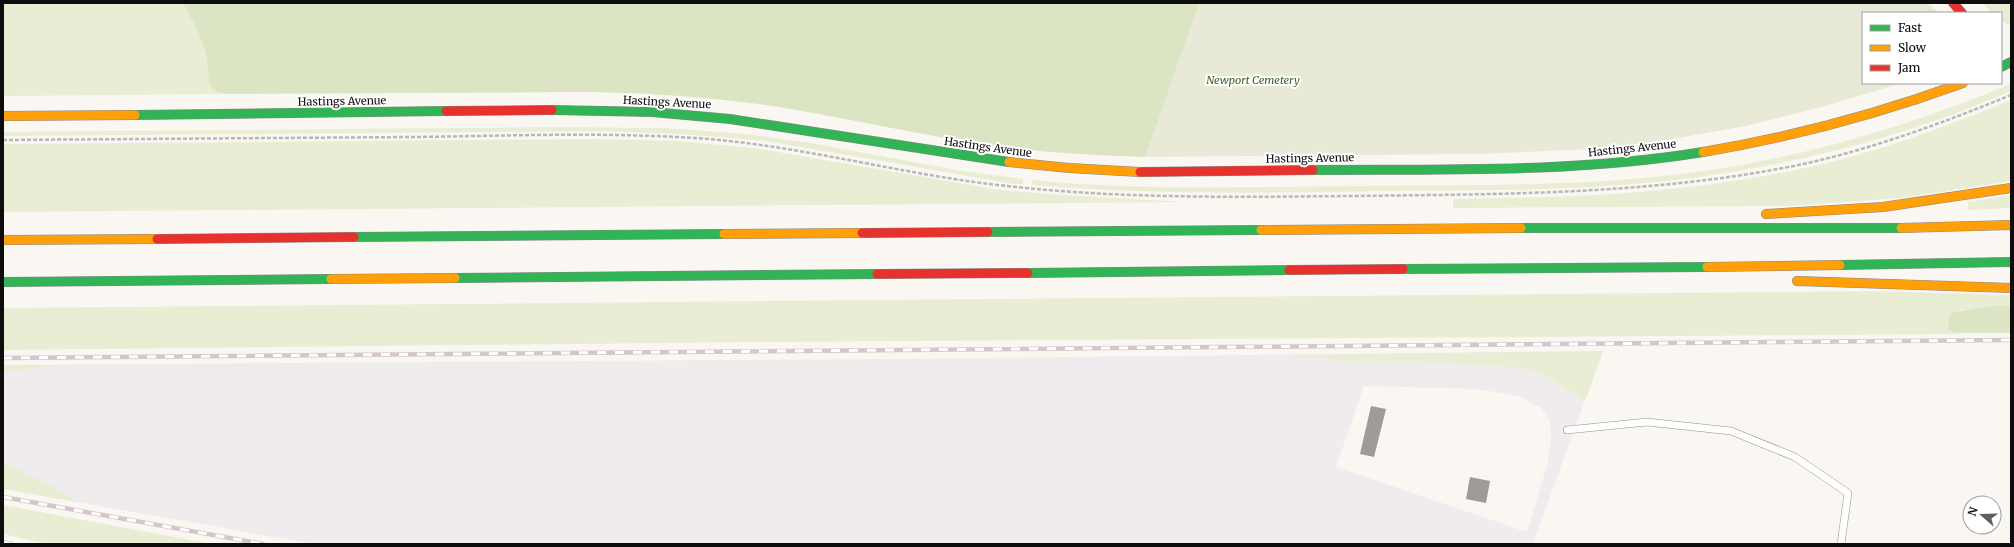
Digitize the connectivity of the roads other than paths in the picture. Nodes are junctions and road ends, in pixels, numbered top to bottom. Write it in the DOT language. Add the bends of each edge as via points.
graph roads {
  1 [pos="1954,3"];
  2 [pos="1961,12"];
  3 [pos="2011,62"];
  4 [pos="2002,66"];
  5 [pos="1960,84"];
  6 [pos="3,116"];
  7 [pos="2011,188"];
  8 [pos="1753,214"];
  9 [pos="1675,218"];
  10 [pos="2011,225"];
  11 [pos="1648,227"];
  12 [pos="3,240"];
  13 [pos="2011,262"];
  14 [pos="1264,272"];
  15 [pos="1396,279"];
  16 [pos="1788,280"];
  17 [pos="3,282"];
  18 [pos="2011,288"];
  19 [pos="1567,430"];
  20 [pos="1841,544"];
  1 -- 2 [label="main road"];
  3 -- 4 [label="main road"];
  5 -- 6 [label="main road, Hastings Avenue" via="1887,109 1773,139 1660,158 1520,168 1170,172 1087,170 974,158 759,122 639,112"];
  7 -- 8 [label="main road" via="1883,207"];
  9 -- 11 [label="main road"];
  10 -- 11 [label="main road" via="1872,229"];
  11 -- 12 [label="main road"];
  13 -- 14 [label="main road"];
  14 -- 15 [label="main road"];
  14 -- 17 [label="main road"];
  16 -- 18 [label="main road"];
  19 -- 20 [label="lane" via="1647,422 1731,431 1794,457 1848,493"];
}
